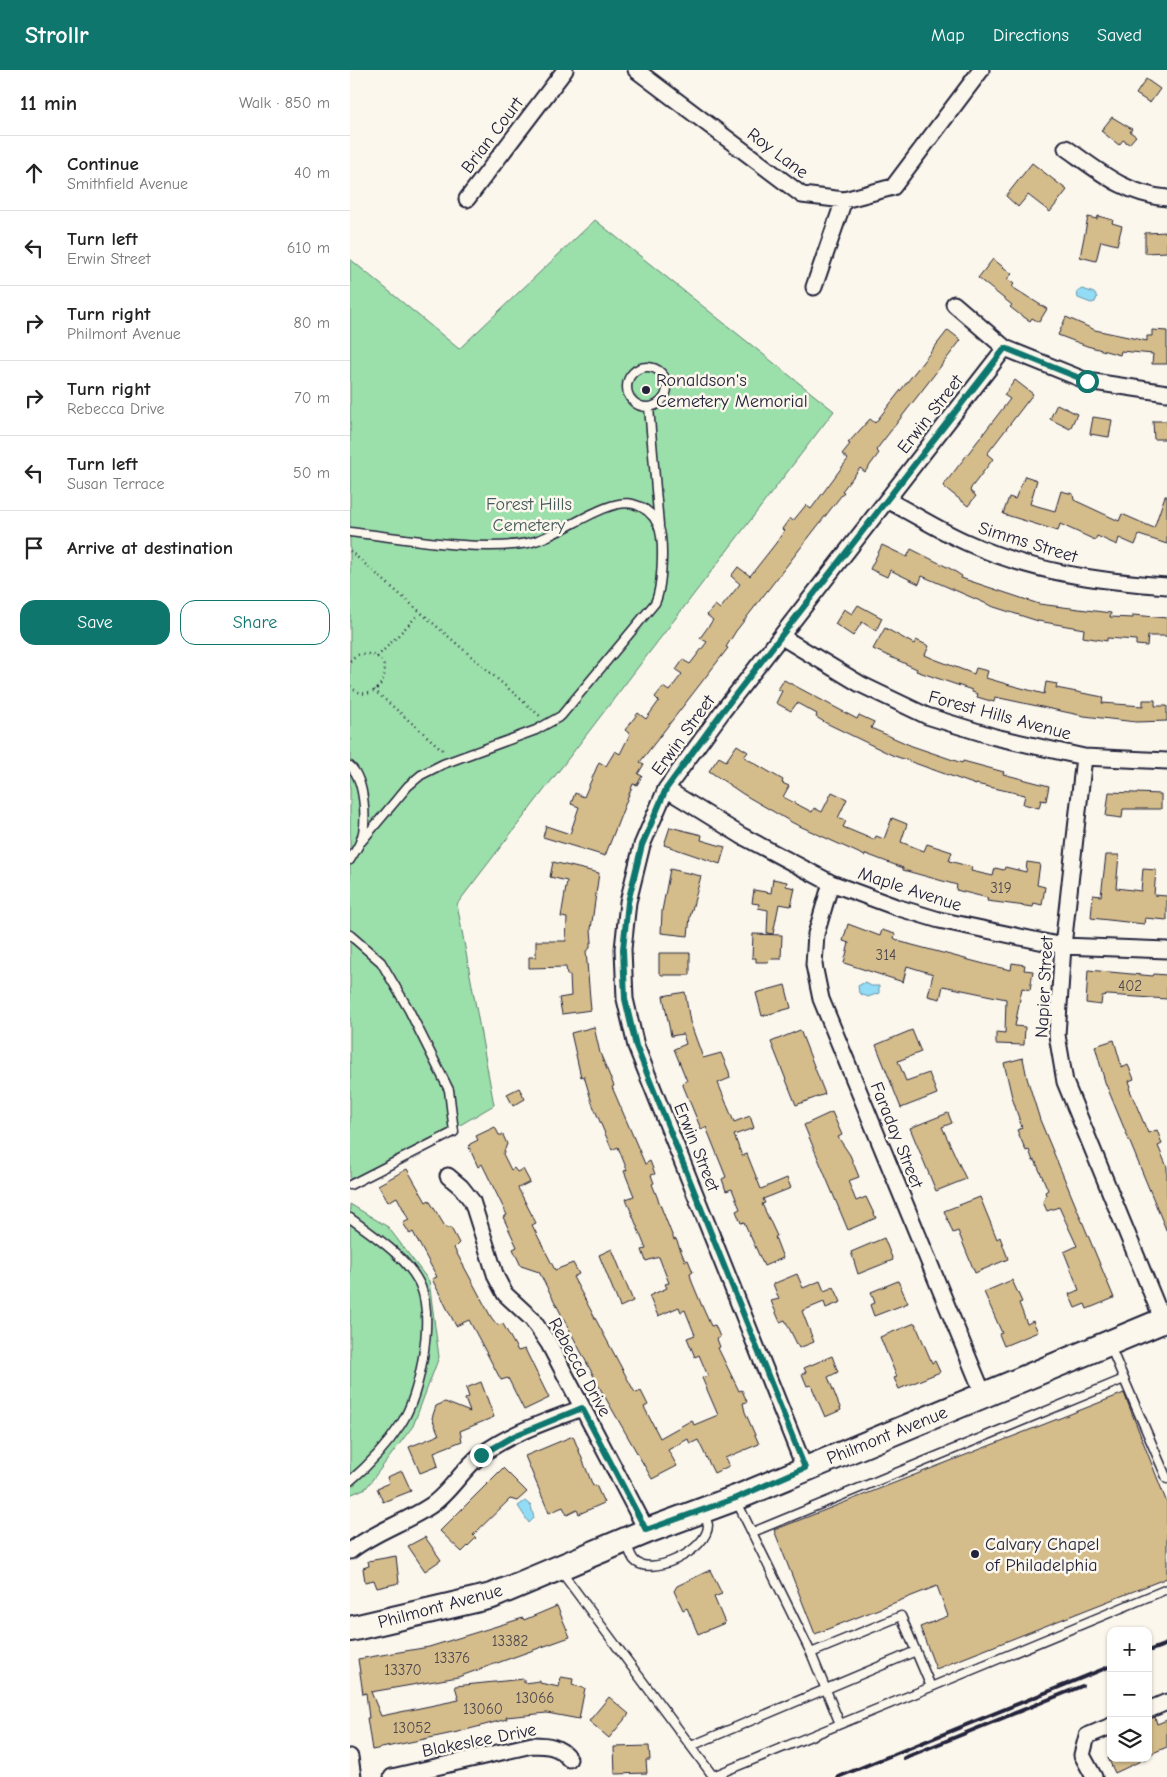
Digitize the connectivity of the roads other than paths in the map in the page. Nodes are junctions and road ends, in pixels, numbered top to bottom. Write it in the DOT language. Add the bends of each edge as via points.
graph roads {
  1 [pos="565,70"];
  2 [pos="636,70"];
  3 [pos="981,70"];
  4 [pos="1066,148"];
  5 [pos="1167,198"];
  6 [pos="467,199"];
  7 [pos="844,200"];
  8 [pos="814,287"];
  9 [pos="954,304"];
  10 [pos="1005,348"];
  11 [pos="1167,393"];
  12 [pos="648,407"];
  13 [pos="887,500"];
  14 [pos="659,526"];
  15 [pos="350,532"];
  16 [pos="1167,586"];
  17 [pos="782,637"];
  18 [pos="1084,757"];
  19 [pos="1167,761"];
  20 [pos="350,766"];
  21 [pos="666,789"];
  22 [pos="361,842"];
  23 [pos="350,860"];
  24 [pos="831,883"];
  25 [pos="350,935"];
  26 [pos="1063,946"];
  27 [pos="1167,950"];
  28 [pos="448,1176"];
  29 [pos="350,1185"];
  30 [pos="350,1218"];
  31 [pos="1165,1320"];
  32 [pos="1109,1344"];
  33 [pos="1124,1379"];
  34 [pos="984,1396"];
  35 [pos="582,1408"];
  36 [pos="805,1468"];
  37 [pos="1167,1479"];
  38 [pos="350,1481"];
  39 [pos="736,1498"];
  40 [pos="703,1511"];
  41 [pos="646,1530"];
  42 [pos="752,1532"];
  43 [pos="625,1540"];
  44 [pos="350,1551"];
  45 [pos="559,1568"];
  46 [pos="1167,1589"];
  47 [pos="350,1629"];
  48 [pos="916,1652"];
  49 [pos="811,1653"];
  50 [pos="931,1687"];
  51 [pos="826,1690"];
  52 [pos="1167,1702"];
  53 [pos="1152,1708"];
  54 [pos="840,1724"];
  55 [pos="1107,1728"];
  56 [pos="691,1746"];
  57 [pos="350,1757"];
  58 [pos="569,1759"];
  59 [pos="353,1777"];
  60 [pos="392,1777"];
  61 [pos="1094,1777"];
  1 -- 6 [label="street, Brian Court"];
  2 -- 7 [label="street, Roy Lane" via="802,195"];
  3 -- 7 [label="street, Roy Lane" via="893,187"];
  4 -- 5 [label="street" via="1122,187 1148,196"];
  7 -- 8 [label="street"];
  9 -- 10 [label="street"];
  10 -- 11 [label="street" via="1087,381"];
  10 -- 13 [label="street, Erwin Street"];
  12 -- 12 [label="lane" via="660,402 667,385 656,369 643,367 632,374 626,386 630,399"];
  12 -- 14 [label="lane"];
  13 -- 16 [label="street, Simms Street" via="968,543 1043,570 1093,580"];
  13 -- 17 [label="street, Erwin Street"];
  14 -- 15 [label="lane" via="643,507 631,503 603,509 551,536 508,545"];
  14 -- 22 [label="lane" via="662,579 655,603 561,716 550,724 421,775"];
  17 -- 18 [label="street, Forest Hills Avenue" via="860,684 927,716"];
  17 -- 21 [label="street, Erwin Street"];
  18 -- 19 [label="street, Forest Hills Avenue"];
  18 -- 26 [label="street, Napier Street"];
  20 -- 22 [label="lane" via="363,793"];
  21 -- 24 [label="street, Maple Avenue" via="742,836"];
  21 -- 36 [label="street, Erwin Street" via="642,845 628,902 623,949 625,999 636,1046"];
  22 -- 23 [label="lane"];
  24 -- 26 [label="street, Maple Avenue" via="939,920"];
  24 -- 34 [label="street, Faraday Street" via="816,934 814,965 821,999"];
  25 -- 29 [label="lane" via="380,962 409,1010 449,1090 454,1132"];
  26 -- 27 [label="street, Maple Avenue"];
  26 -- 31 [label="street, Napier Street" via="1057,1035 1065,1082"];
  28 -- 35 [label="street, Rebecca Drive" via="472,1201 496,1277 505,1294 532,1319 549,1344"];
  30 -- 38 [label="lane" via="405,1263 421,1287 426,1319 425,1352 415,1391 402,1422 377,1458"];
  31 -- 32 [label="main road, Philmont Avenue"];
  32 -- 33 [label="lane"];
  32 -- 34 [label="main road, Philmont Avenue"];
  33 -- 37 [label="lane"];
  33 -- 42 [label="lane"];
  34 -- 36 [label="main road, Philmont Avenue"];
  35 -- 41 [label="street, Rebecca Drive"];
  35 -- 44 [label="street" via="514,1436 481,1455 432,1506 364,1540"];
  36 -- 39 [label="main road, Philmont Avenue"];
  39 -- 40 [label="main road, Philmont Avenue"];
  39 -- 42 [label="lane"];
  40 -- 41 [label="main road, Philmont Avenue"];
  40 -- 43 [label="lane" via="708,1525 703,1540 694,1550 661,1565 634,1561"];
  41 -- 43 [label="main road, Philmont Avenue"];
  42 -- 49 [label="lane"];
  43 -- 45 [label="main road, Philmont Avenue"];
  45 -- 47 [label="main road, Philmont Avenue" via="492,1596"];
  45 -- 56 [label="lane"];
  46 -- 50 [label="lane"];
  48 -- 49 [label="lane" via="901,1616"];
  48 -- 50 [label="lane"];
  48 -- 51 [label="lane"];
  49 -- 51 [label="lane"];
  50 -- 54 [label="lane"];
  51 -- 54 [label="lane"];
  51 -- 56 [label="lane"];
  52 -- 53 [label="street"];
  54 -- 56 [label="lane" via="713,1776"];
  55 -- 61 [label="street" via="1087,1736 1082,1755"];
  57 -- 59 [label="street"];
  58 -- 60 [label="street, Blakeslee Drive" via="565,1752 551,1746 532,1745"];
}
